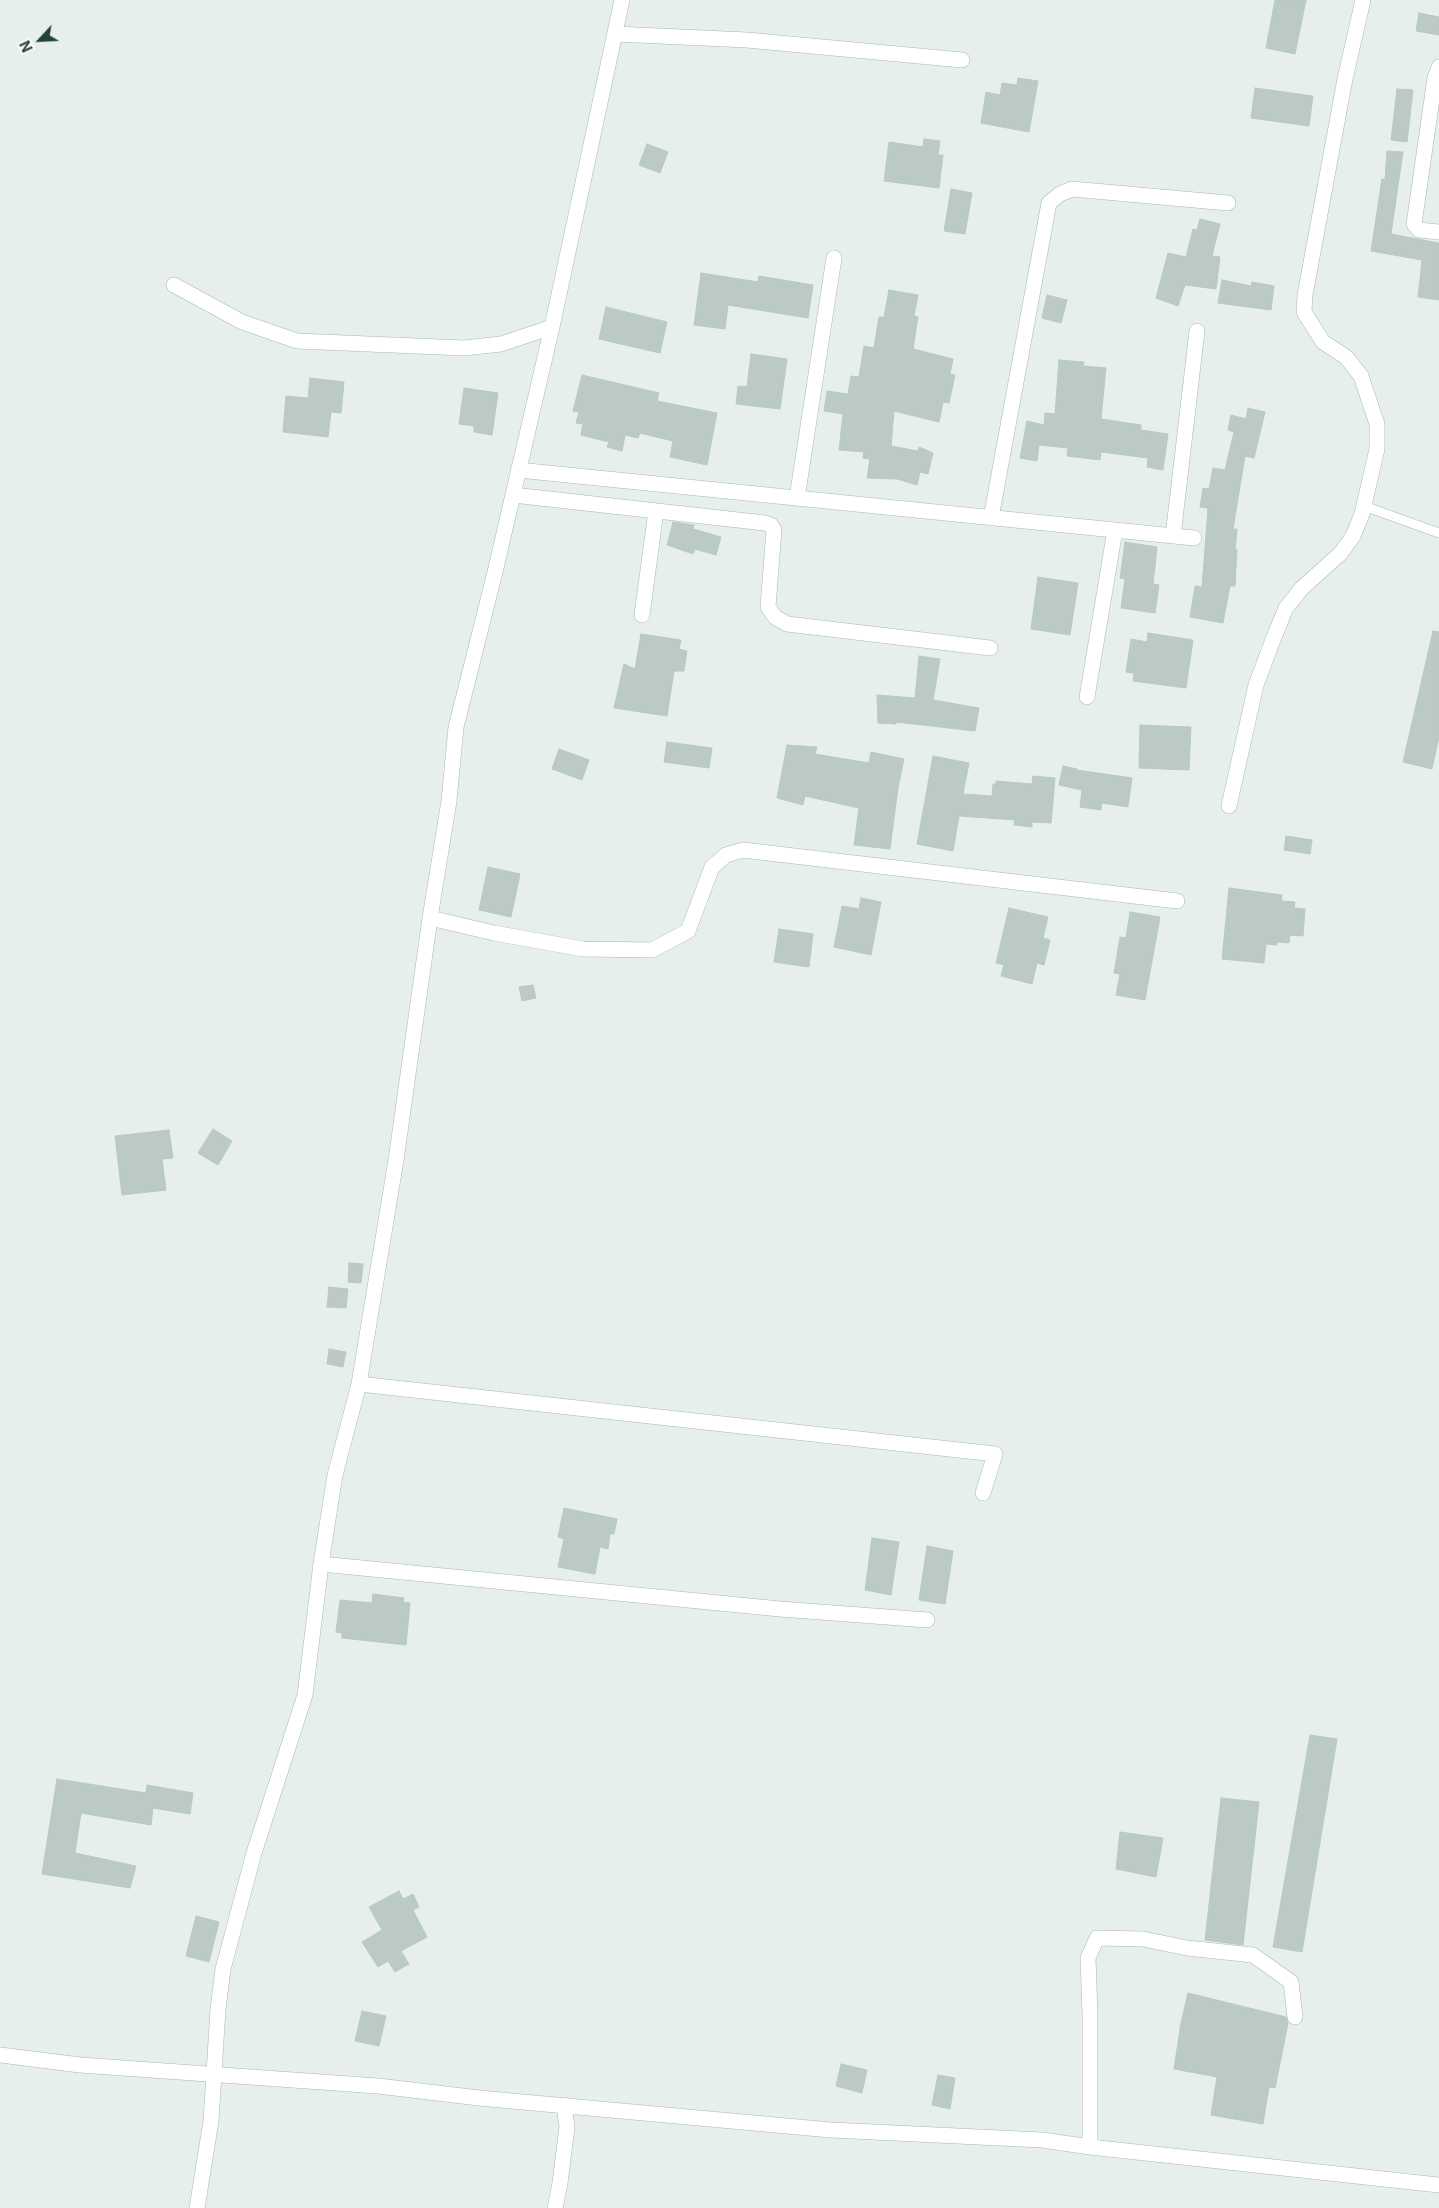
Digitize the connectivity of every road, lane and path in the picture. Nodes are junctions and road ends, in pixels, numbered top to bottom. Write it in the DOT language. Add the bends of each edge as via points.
graph roads {
  1 [pos="622,0"];
  2 [pos="1362,0"];
  3 [pos="615,34"];
  4 [pos="962,60"];
  5 [pos="1439,67"];
  6 [pos="1228,203"];
  7 [pos="1439,232"];
  8 [pos="834,258"];
  9 [pos="174,285"];
  10 [pos="552,327"];
  11 [pos="1197,331"];
  12 [pos="518,470"];
  13 [pos="513,495"];
  14 [pos="797,498"];
  15 [pos="1364,506"];
  16 [pos="656,511"];
  17 [pos="991,518"];
  18 [pos="1115,530"];
  19 [pos="1439,533"];
  20 [pos="1173,536"];
  21 [pos="1194,538"];
  22 [pos="642,615"];
  23 [pos="990,648"];
  24 [pos="1087,697"];
  25 [pos="1229,806"];
  26 [pos="1177,902"];
  27 [pos="430,918"];
  28 [pos="358,1384"];
  29 [pos="983,1492"];
  30 [pos="321,1564"];
  31 [pos="927,1620"];
  32 [pos="1294,2017"];
  33 [pos="0,2055"];
  34 [pos="214,2073"];
  35 [pos="564,2105"];
  36 [pos="1090,2147"];
  37 [pos="1439,2185"];
  38 [pos="197,2208"];
  39 [pos="554,2208"];
  1 -- 3 [label="street"];
  2 -- 15 [label="street" via="1343,88 1304,312 1323,342 1346,357 1361,376 1377,424 1377,449"];
  3 -- 4 [label="street" via="747,40"];
  3 -- 10 [label="street"];
  5 -- 7 [label="street" via="1414,224 1419,230"];
  6 -- 17 [label="street" via="1072,189 1049,203"];
  8 -- 14 [label="street"];
  9 -- 10 [label="street" via="242,322 296,341 464,348 501,344"];
  10 -- 12 [label="street"];
  11 -- 20 [label="street"];
  12 -- 13 [label="street"];
  12 -- 14 [label="street"];
  13 -- 16 [label="street"];
  13 -- 27 [label="street" via="456,727 449,801"];
  14 -- 17 [label="street"];
  15 -- 19 [label="lane"];
  15 -- 25 [label="street" via="1353,536 1341,553 1302,588 1286,608 1256,685"];
  16 -- 22 [label="street"];
  16 -- 23 [label="street" via="771,525 774,530 768,607 775,617 787,624"];
  17 -- 18 [label="street"];
  18 -- 20 [label="street"];
  18 -- 24 [label="street"];
  20 -- 21 [label="street"];
  26 -- 27 [label="street" via="743,850 726,855 712,867 688,931 652,950 583,949"];
  27 -- 28 [label="street" via="396,1160"];
  28 -- 29 [label="street" via="995,1454"];
  28 -- 30 [label="street" via="334,1476"];
  30 -- 31 [label="street"];
  30 -- 34 [label="street" via="305,1695 254,1853 223,1968"];
  32 -- 36 [label="street" via="1291,1982 1253,1955 1142,1939 1097,1938 1088,1958"];
  33 -- 34 [label="street" via="80,2065"];
  34 -- 35 [label="street"];
  34 -- 38 [label="street" via="211,2121"];
  35 -- 36 [label="street" via="831,2130 1042,2140"];
  35 -- 39 [label="street" via="567,2127"];
  36 -- 37 [label="street"];
}
